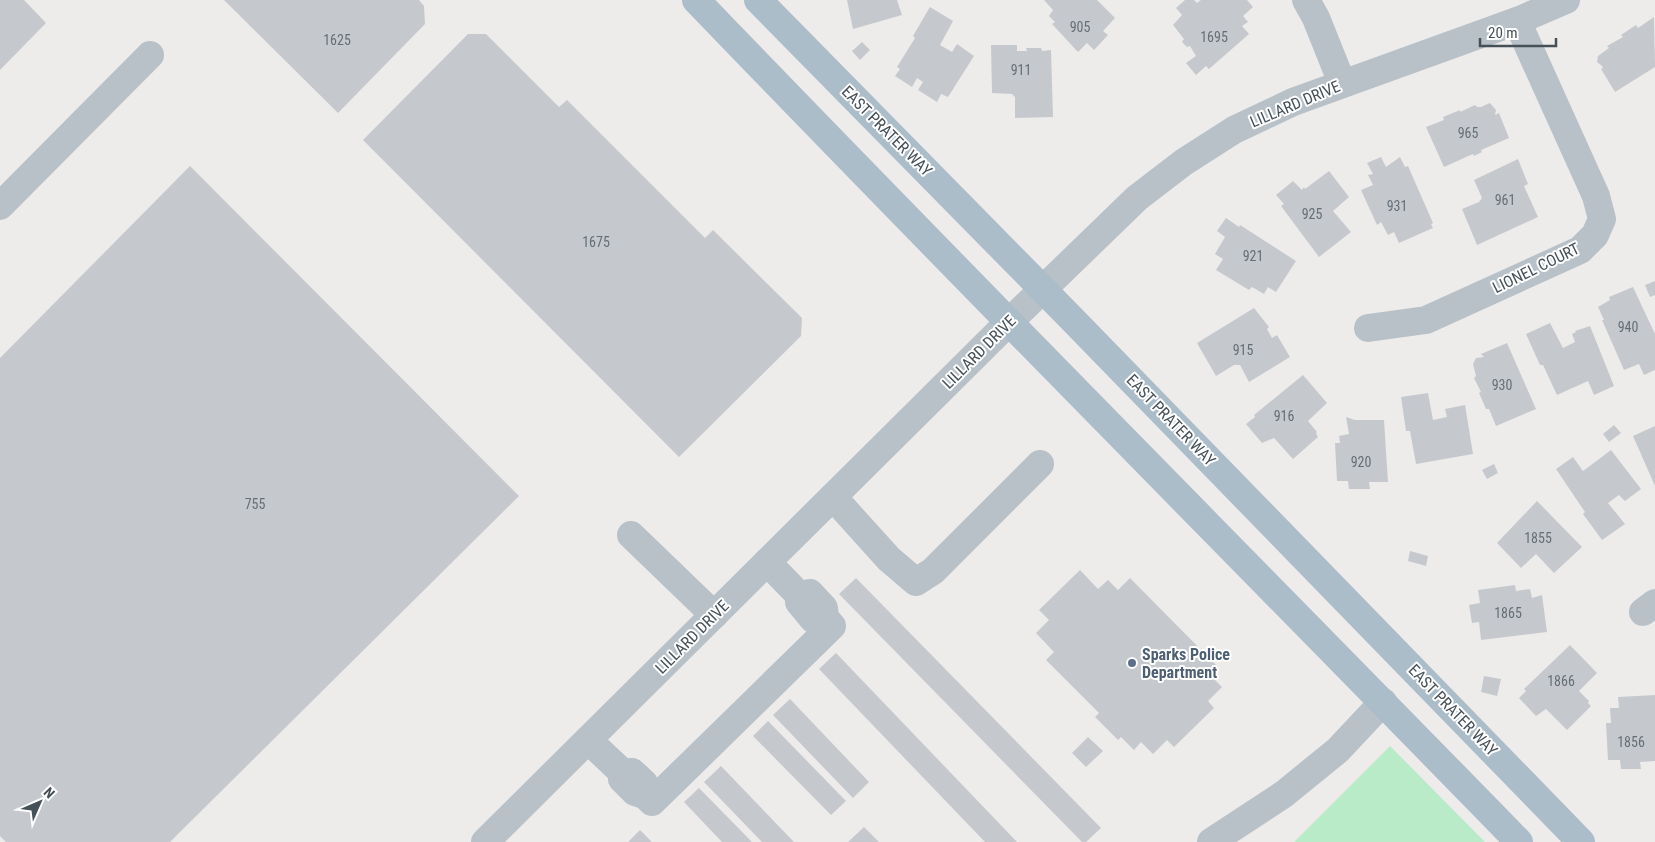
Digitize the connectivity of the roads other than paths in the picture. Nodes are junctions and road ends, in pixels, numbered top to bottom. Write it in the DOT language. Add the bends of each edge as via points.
graph roads {
  1 [pos="696,0"];
  2 [pos="758,0"];
  3 [pos="1306,0"];
  4 [pos="1566,0"];
  5 [pos="1517,21"];
  6 [pos="150,55"];
  7 [pos="1342,83"];
  8 [pos="0,206"];
  9 [pos="1043,289"];
  10 [pos="1009,322"];
  11 [pos="1368,328"];
  12 [pos="1040,464"];
  13 [pos="833,497"];
  14 [pos="631,535"];
  15 [pos="768,562"];
  16 [pos="714,615"];
  17 [pos="1383,702"];
  18 [pos="588,740"];
  19 [pos="485,842"];
  20 [pos="1211,842"];
  21 [pos="1519,842"];
  22 [pos="1581,842"];
  1 -- 10 [label="main road"];
  2 -- 9 [label="main road, EAST PRATER WAY"];
  3 -- 7 [label="street"];
  4 -- 5 [label="street, LILLARD DRIVE"];
  5 -- 7 [label="street, LILLARD DRIVE"];
  5 -- 11 [label="street, LIONEL COURT" via="1596,196 1602,219 1594,235 1580,250 1426,320"];
  6 -- 8 [label="street"];
  7 -- 9 [label="street, LILLARD DRIVE" via="1234,130 1184,162 1137,198"];
  9 -- 10 [label="street, LILLARD DRIVE"];
  9 -- 22 [label="main road, EAST PRATER WAY"];
  10 -- 13 [label="street, LILLARD DRIVE"];
  10 -- 17 [label="main road"];
  12 -- 13 [label="street" via="933,571 916,582 889,559"];
  13 -- 15 [label="street, LILLARD DRIVE"];
  14 -- 16 [label="street"];
  15 -- 16 [label="street, LILLARD DRIVE"];
  15 -- 18 [label="street" via="799,595 799,602 814,619 825,618 832,626 652,802 622,780 623,773"];
  16 -- 18 [label="street, LILLARD DRIVE"];
  17 -- 20 [label="street" via="1338,750 1284,794"];
  17 -- 21 [label="main road"];
  18 -- 19 [label="street, LILLARD DRIVE"];
}
